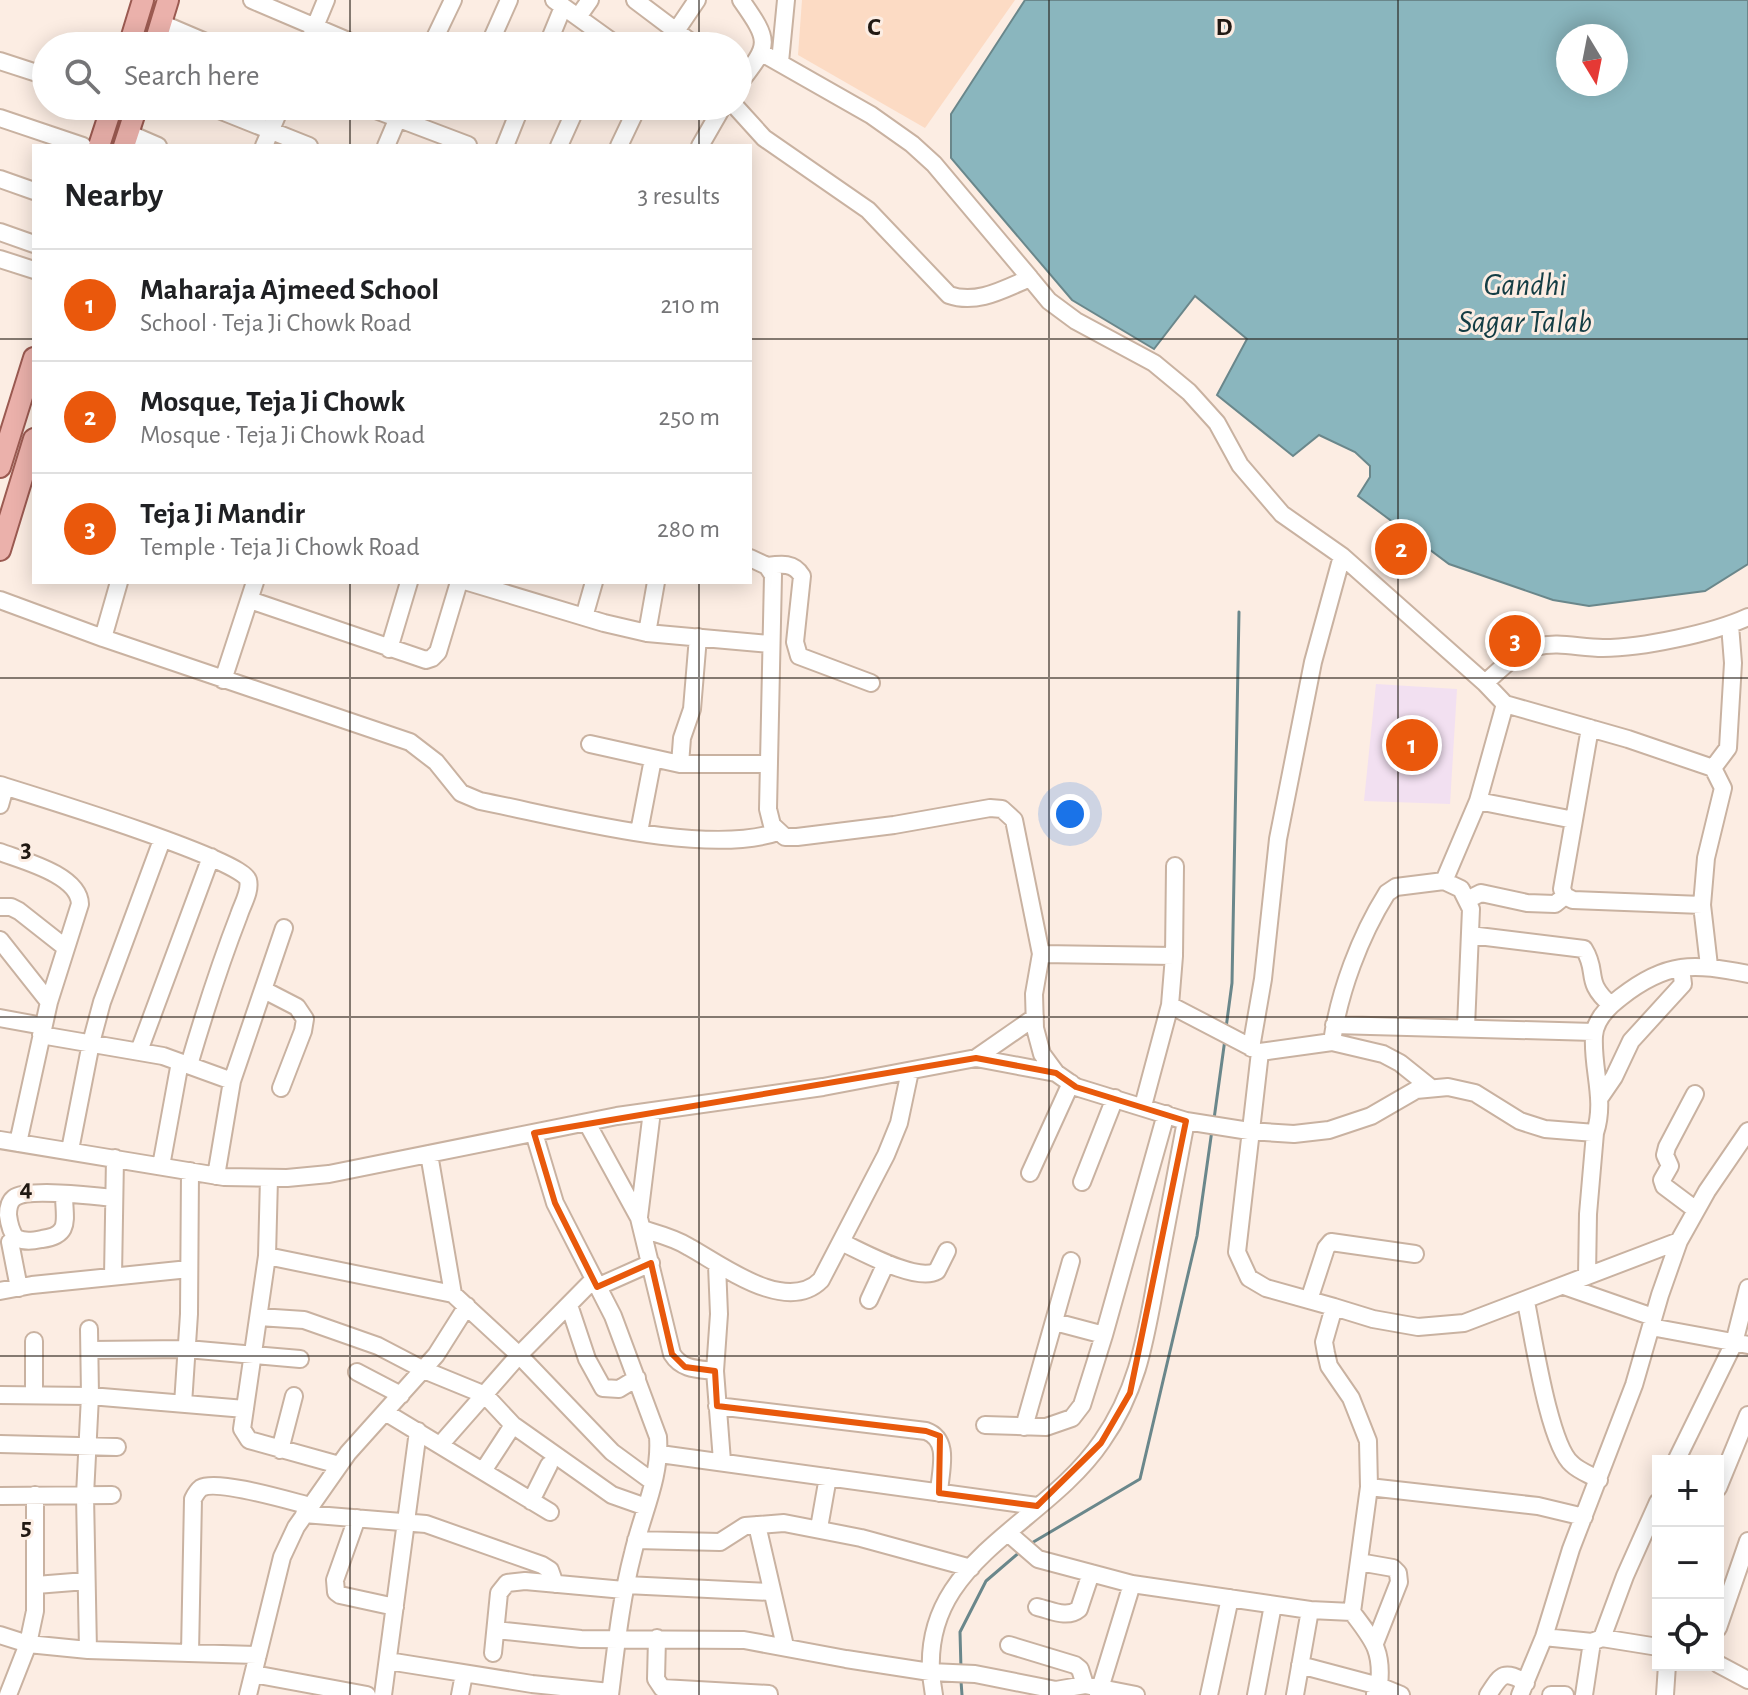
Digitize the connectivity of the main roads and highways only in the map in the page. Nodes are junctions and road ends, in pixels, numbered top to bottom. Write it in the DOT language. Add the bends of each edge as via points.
graph roads {
  1 [pos="143,0"];
  2 [pos="168,0"];
  3 [pos="133,32"];
  4 [pos="158,32"];
  5 [pos="107,120"];
  6 [pos="132,120"];
  7 [pos="126,140"];
  8 [pos="100,144"];
  9 [pos="32,370"];
  10 [pos="28,394"];
  11 [pos="32,452"];
  12 [pos="0,467"];
  13 [pos="28,477"];
  14 [pos="0,550"];
  1 -- 3 [label="main road"];
  2 -- 4 [label="main road"];
  5 -- 8 [label="main road"];
  6 -- 7 [label="main road"];
  9 -- 10 [label="main road"];
  10 -- 12 [label="main road"];
  11 -- 13 [label="main road"];
  13 -- 14 [label="main road"];
}
